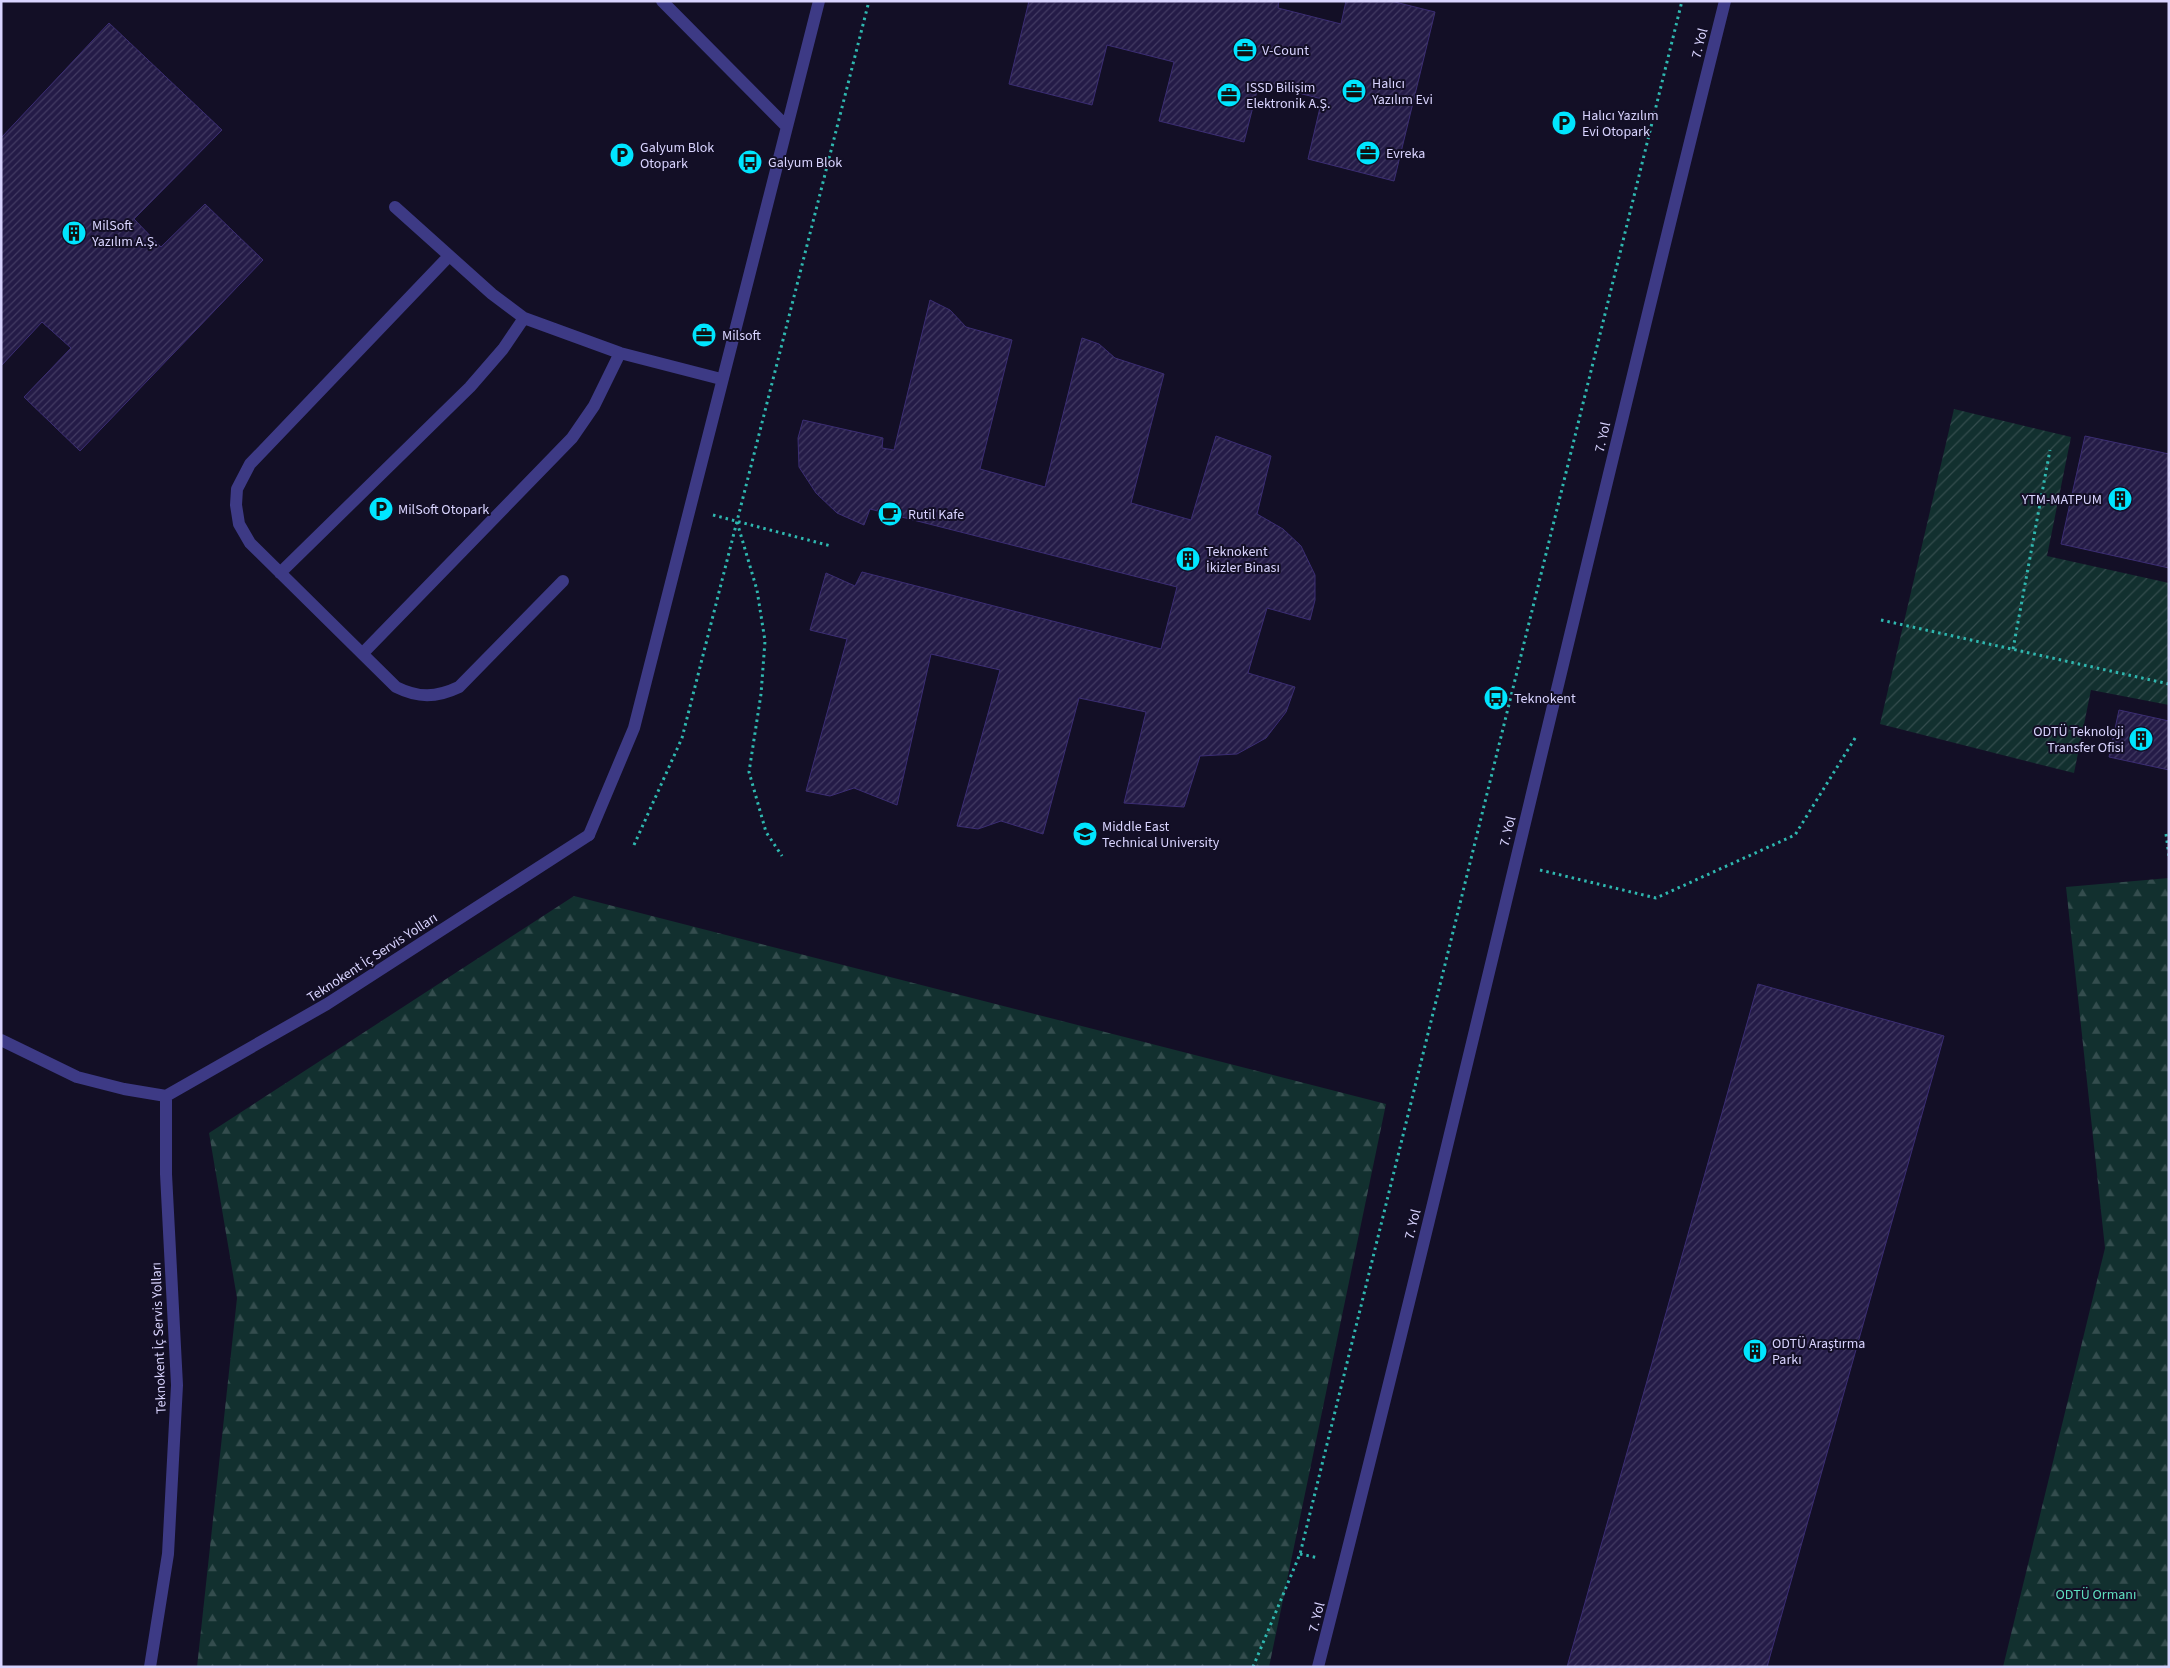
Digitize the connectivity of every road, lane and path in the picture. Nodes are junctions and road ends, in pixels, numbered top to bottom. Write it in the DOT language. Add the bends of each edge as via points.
graph roads {
  1 [pos="662,1"];
  2 [pos="819,1"];
  3 [pos="869,1"];
  4 [pos="1682,1"];
  5 [pos="1725,1"];
  6 [pos="787,127"];
  7 [pos="395,208"];
  8 [pos="449,256"];
  9 [pos="524,318"];
  10 [pos="620,353"];
  11 [pos="721,379"];
  12 [pos="2050,450"];
  13 [pos="688,508"];
  14 [pos="737,521"];
  15 [pos="831,546"];
  16 [pos="280,573"];
  17 [pos="563,581"];
  18 [pos="1881,620"];
  19 [pos="2013,649"];
  20 [pos="362,653"];
  21 [pos="2169,684"];
  22 [pos="1857,735"];
  23 [pos="2166,834"];
  24 [pos="634,845"];
  25 [pos="782,856"];
  26 [pos="2169,856"];
  27 [pos="1515,864"];
  28 [pos="1,1040"];
  29 [pos="166,1096"];
  30 [pos="150,1667"];
  31 [pos="1254,1667"];
  32 [pos="1318,1667"];
  1 -- 6 [label="street"];
  2 -- 6 [label="street"];
  3 -- 14 [label="path"];
  4 -- 31 [label="path" via="1300,1554"];
  5 -- 27 [label="street, 7. Yol"];
  6 -- 11 [label="street"];
  7 -- 8 [label="street"];
  8 -- 9 [label="street"];
  8 -- 16 [label="street" via="242,476 237,489 239,524 250,543"];
  9 -- 10 [label="street"];
  9 -- 16 [label="street" via="503,349 470,387"];
  10 -- 11 [label="street"];
  10 -- 20 [label="street" via="594,406 572,438"];
  11 -- 13 [label="street"];
  12 -- 19 [label="path"];
  13 -- 14 [label="path"];
  13 -- 29 [label="street, Teknokent İç Servis Yolları" via="634,728 590,835 327,1004"];
  14 -- 15 [label="path"];
  14 -- 24 [label="path" via="682,738"];
  14 -- 25 [label="path" via="757,590 765,641 750,772 766,832"];
  16 -- 20 [label="street"];
  17 -- 20 [label="street" via="459,687 446,694 431,697 407,693 396,687"];
  18 -- 19 [label="path"];
  19 -- 21 [label="path"];
  22 -- 27 [label="path" via="1795,835 1656,898"];
  23 -- 26 [label="path"];
  27 -- 32 [label="street, 7. Yol"];
  28 -- 29 [label="street" via="77,1077"];
  29 -- 30 [label="street, Teknokent İç Servis Yolları" via="166,1174 177,1385 168,1554"];
}
